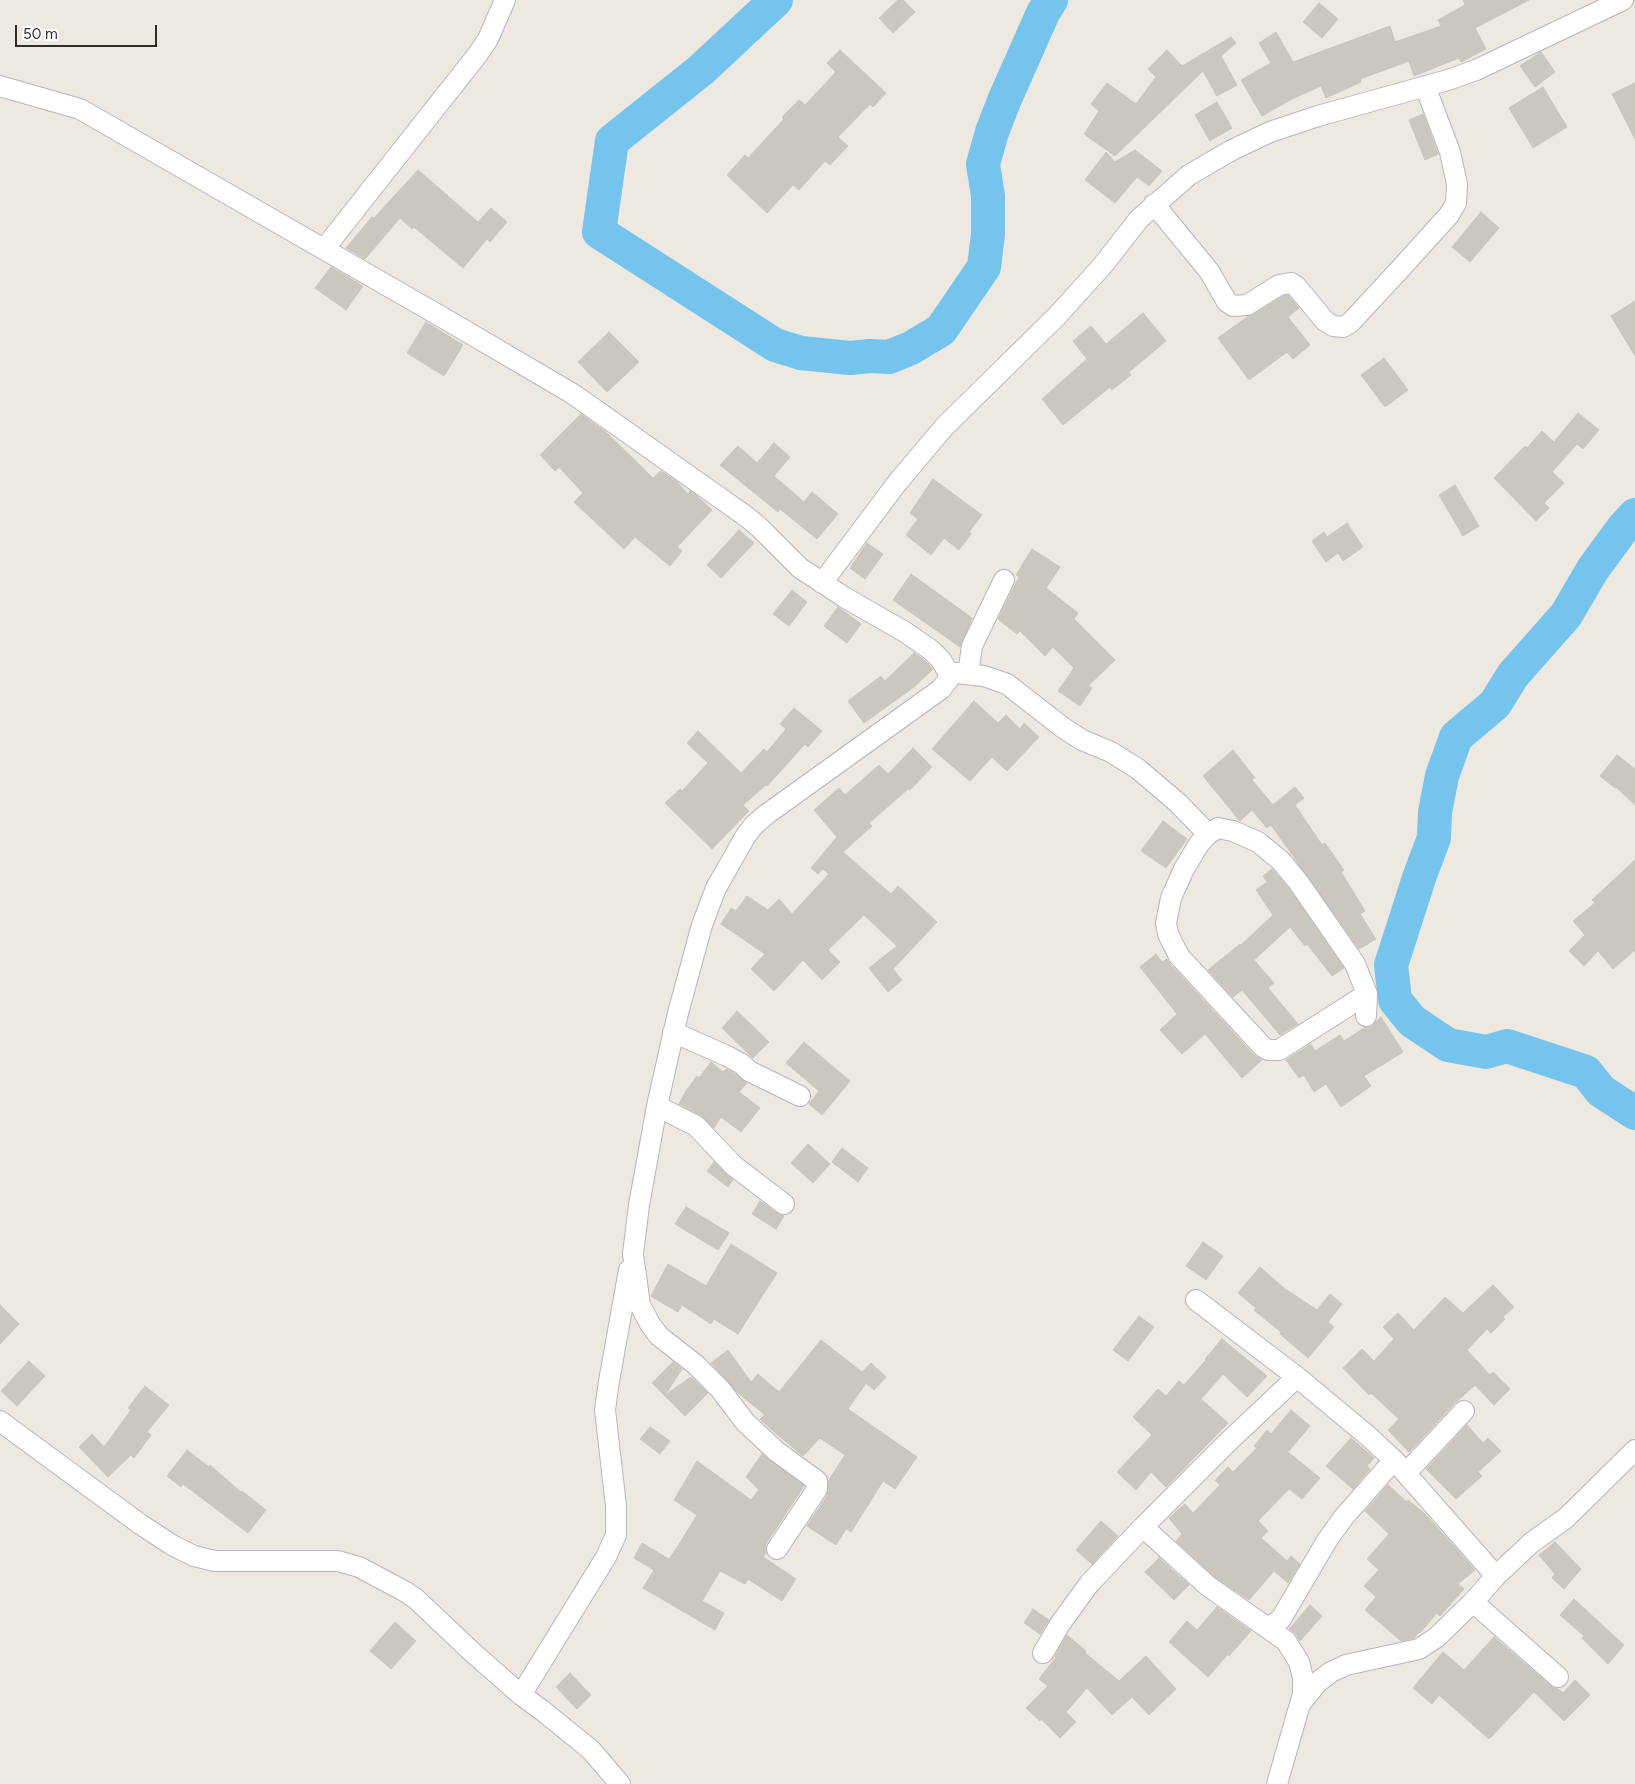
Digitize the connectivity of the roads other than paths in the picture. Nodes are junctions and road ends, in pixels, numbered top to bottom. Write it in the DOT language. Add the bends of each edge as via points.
graph roads {
  1 [pos="505,0"];
  2 [pos="1624,0"];
  3 [pos="0,86"];
  4 [pos="1425,86"];
  5 [pos="1154,204"];
  6 [pos="324,249"];
  7 [pos="1004,580"];
  8 [pos="822,583"];
  9 [pos="948,672"];
  10 [pos="968,674"];
  11 [pos="1208,834"];
  12 [pos="1367,994"];
  13 [pos="1366,1016"];
  14 [pos="673,1032"];
  15 [pos="800,1096"];
  16 [pos="657,1106"];
  17 [pos="784,1204"];
  18 [pos="632,1254"];
  19 [pos="1196,1300"];
  20 [pos="1297,1377"];
  21 [pos="1464,1411"];
  22 [pos="0,1421"];
  23 [pos="1635,1450"];
  24 [pos="1400,1467"];
  25 [pos="1143,1527"];
  26 [pos="777,1549"];
  27 [pos="1496,1576"];
  28 [pos="1473,1602"];
  29 [pos="1268,1628"];
  30 [pos="1043,1653"];
  31 [pos="1558,1677"];
  32 [pos="521,1695"];
  33 [pos="1300,1704"];
  34 [pos="620,1784"];
  35 [pos="1276,1784"];
  1 -- 6 [label="street" via="478,54"];
  2 -- 4 [label="street" via="1476,70"];
  3 -- 6 [label="street" via="80,109"];
  4 -- 5 [label="street" via="1270,132 1197,170"];
  4 -- 5 [label="street" via="1450,152 1457,184 1456,203 1350,323 1333,326 1291,283 1279,285 1247,305 1233,306 1227,302 1204,264"];
  5 -- 8 [label="street" via="1058,316 946,426 897,483"];
  6 -- 8 [label="street" via="591,406 747,517 800,568"];
  7 -- 10 [label="street" via="972,646"];
  8 -- 9 [label="street" via="919,642 941,660"];
  9 -- 10 [label="street"];
  9 -- 14 [label="street" via="948,680 941,689 754,825 712,897"];
  10 -- 11 [label="street" via="1007,684 1082,740 1111,752 1138,769"];
  11 -- 12 [label="street" via="1218,828 1233,830 1258,842 1281,861 1355,964"];
  11 -- 12 [label="street" via="1188,863 1171,898 1166,923 1168,934 1179,956 1263,1047 1279,1050"];
  12 -- 13 [label="street"];
  14 -- 15 [label="street" via="727,1056 749,1071"];
  14 -- 16 [label="street"];
  16 -- 17 [label="street" via="696,1126 734,1166"];
  16 -- 18 [label="street"];
  18 -- 26 [label="street" via="640,1305 659,1336 696,1365 757,1434 817,1481 817,1489"];
  18 -- 32 [label="street" via="605,1410 616,1506 616,1535 606,1557"];
  19 -- 20 [label="street"];
  20 -- 24 [label="street"];
  20 -- 25 [label="street"];
  21 -- 24 [label="street"];
  22 -- 32 [label="street" via="140,1524 194,1556 214,1561 338,1561 398,1587 416,1599"];
  23 -- 27 [label="street" via="1566,1518 1531,1543"];
  24 -- 27 [label="street"];
  24 -- 29 [label="street" via="1343,1518 1281,1619"];
  25 -- 29 [label="street" via="1208,1586"];
  25 -- 30 [label="street" via="1089,1584"];
  27 -- 28 [label="street"];
  28 -- 31 [label="street"];
  28 -- 33 [label="street" via="1419,1649 1346,1665 1318,1682"];
  29 -- 33 [label="street" via="1286,1642 1299,1662 1303,1678"];
  32 -- 34 [label="street" via="590,1750"];
  33 -- 35 [label="street"];
}
